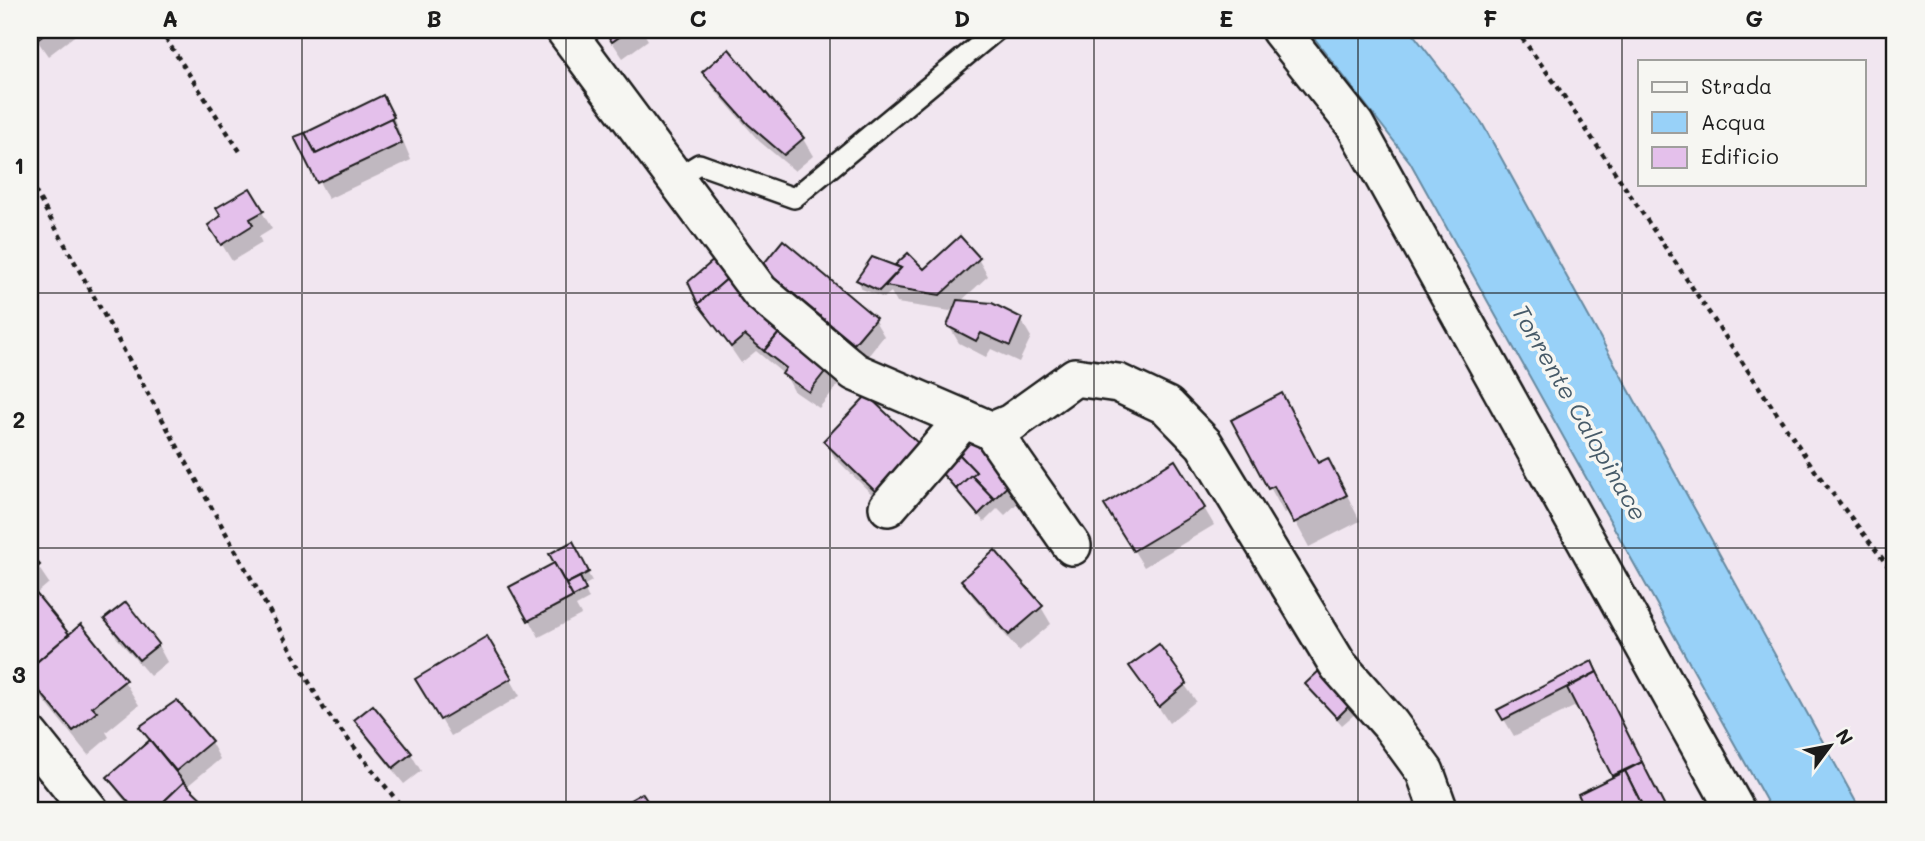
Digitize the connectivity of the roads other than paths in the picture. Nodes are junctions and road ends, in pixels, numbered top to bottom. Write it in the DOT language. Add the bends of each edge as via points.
graph roads {
  1 [pos="565,30"];
  2 [pos="997,30"];
  3 [pos="1280,30"];
  4 [pos="676,178"];
  5 [pos="978,425"];
  6 [pos="888,507"];
  7 [pos="1072,546"];
  8 [pos="30,736"];
  9 [pos="90,811"];
  10 [pos="1439,811"];
  11 [pos="1736,811"];
  1 -- 4 [label="street"];
  2 -- 4 [label="lane" via="794,198 699,164"];
  3 -- 11 [label="street" via="1355,125"];
  4 -- 5 [label="street" via="760,292 855,372"];
  5 -- 6 [label="street"];
  5 -- 7 [label="street"];
  5 -- 10 [label="street" via="1011,423 1074,377 1118,383 1167,406 1204,444 1338,665 1425,772"];
  8 -- 9 [label="street"];
}
